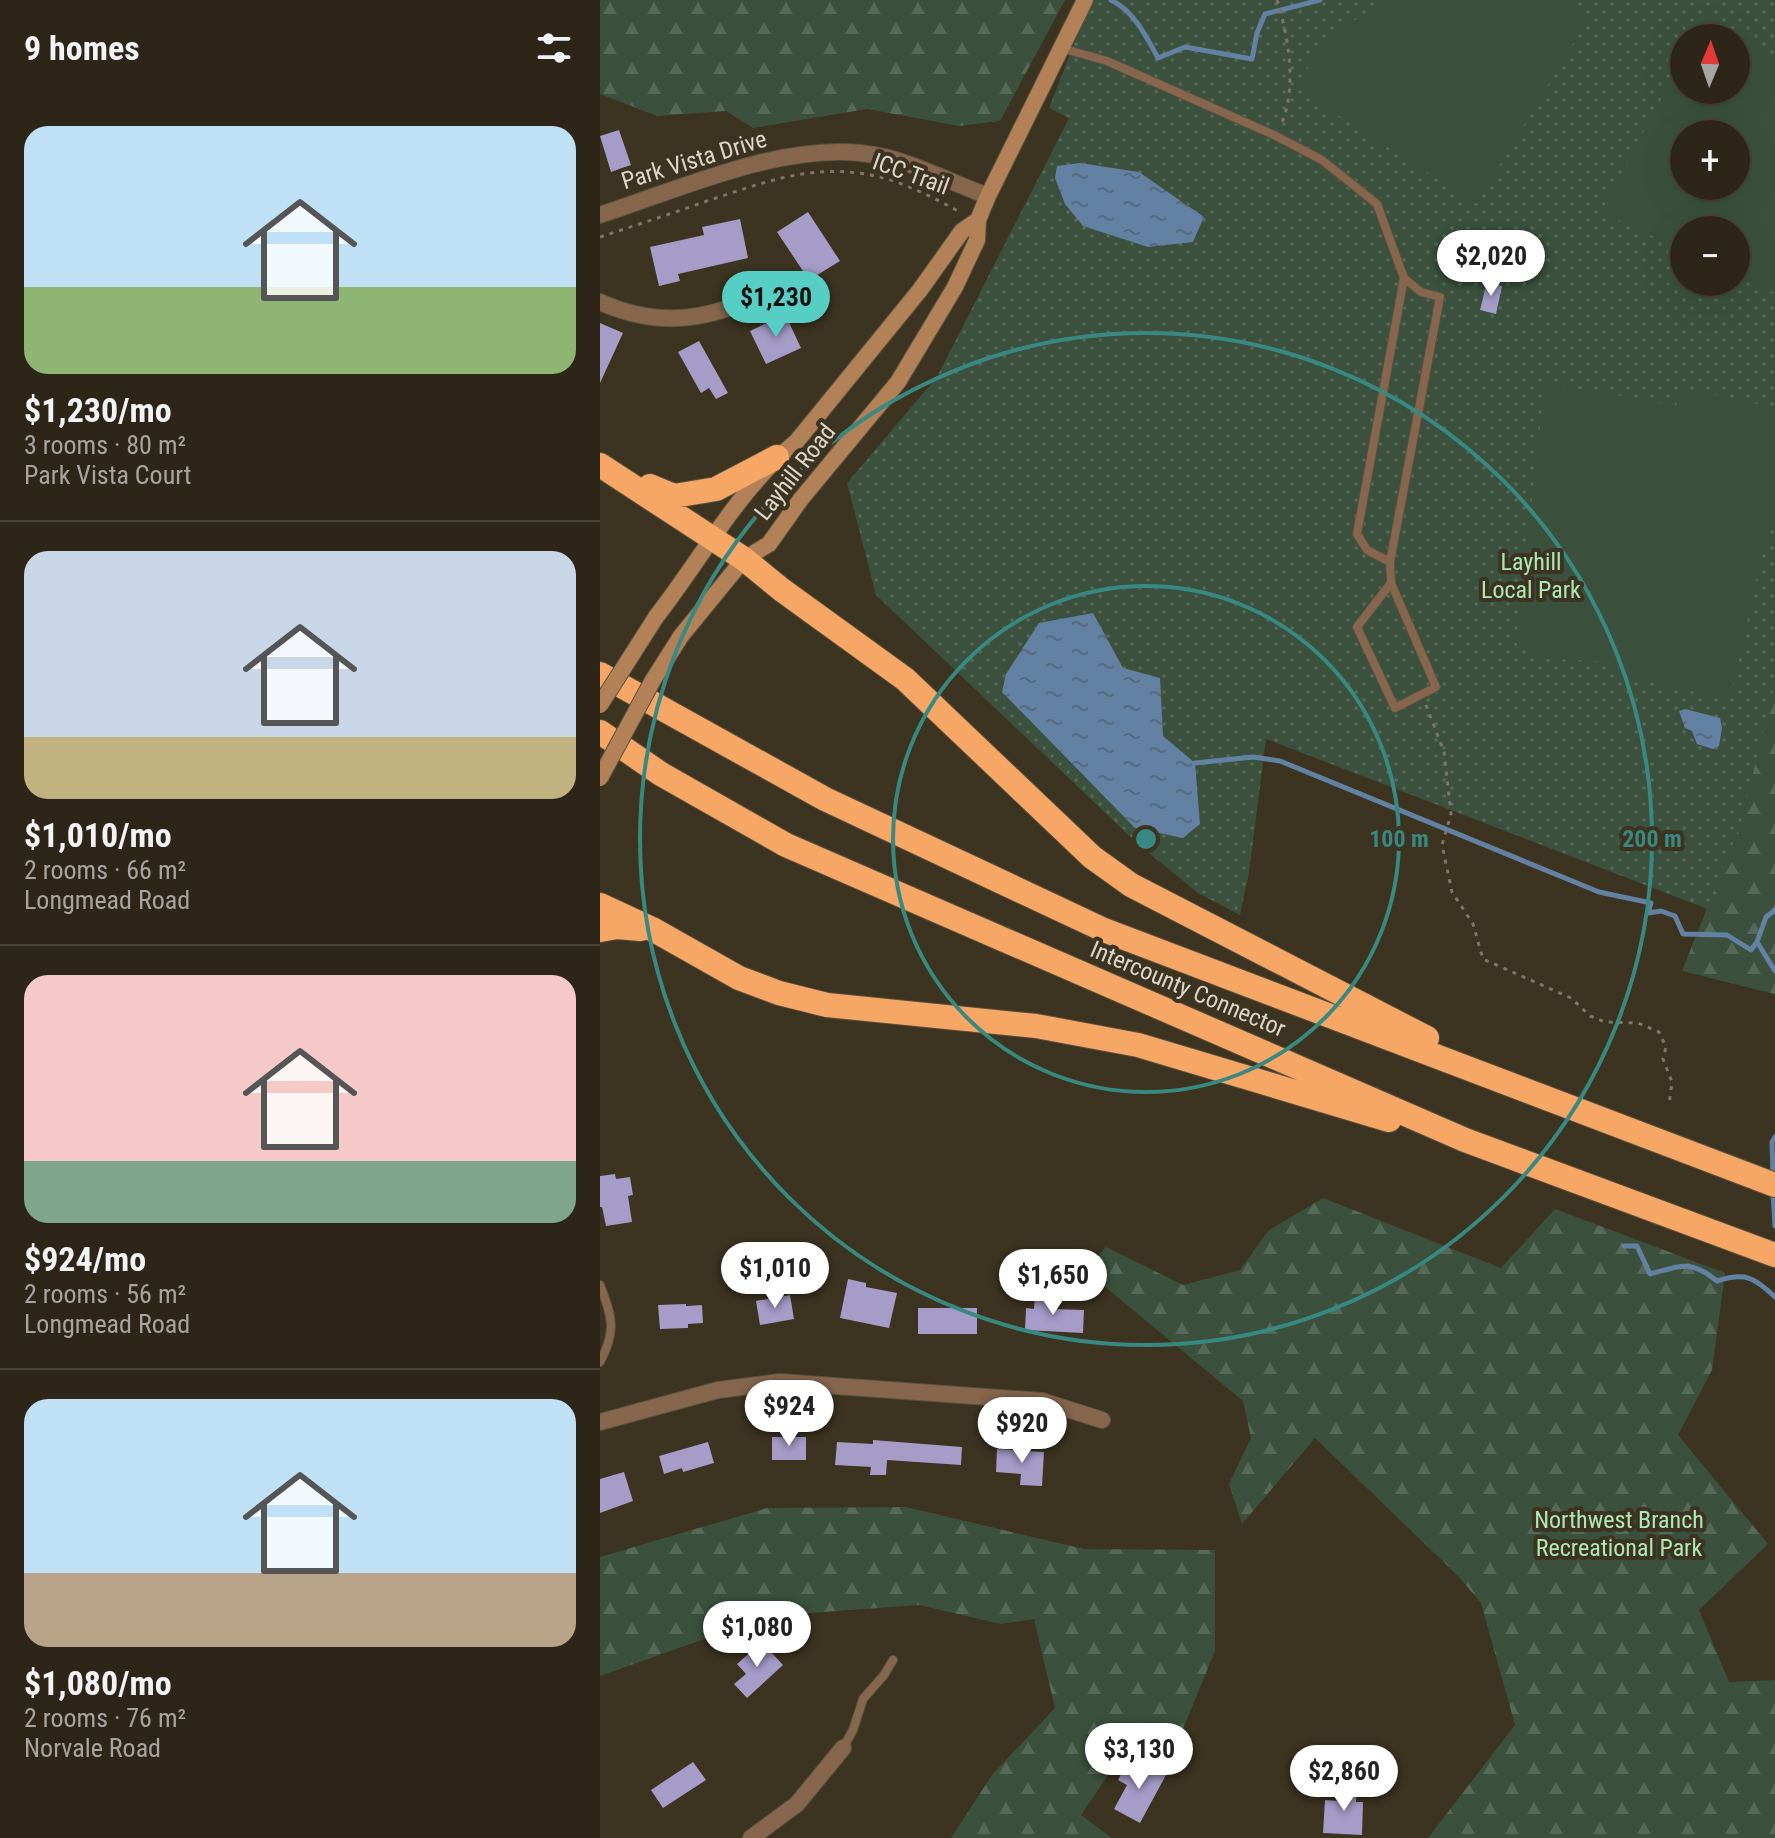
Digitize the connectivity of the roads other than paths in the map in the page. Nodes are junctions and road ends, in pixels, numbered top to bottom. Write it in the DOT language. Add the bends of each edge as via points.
graph roads {
  1 [pos="1085,0"];
  2 [pos="1060,48"];
  3 [pos="988,196"];
  4 [pos="600,215"];
  5 [pos="978,220"];
  6 [pos="1404,278"];
  7 [pos="600,302"];
  8 [pos="742,303"];
  9 [pos="777,457"];
  10 [pos="605,468"];
  11 [pos="712,538"];
  12 [pos="744,559"];
  13 [pos="1390,562"];
  14 [pos="1391,583"];
  15 [pos="600,674"];
  16 [pos="600,705"];
  17 [pos="600,732"];
  18 [pos="600,778"];
  19 [pos="600,905"];
  20 [pos="600,930"];
  21 [pos="654,930"];
  22 [pos="1525,1089"];
  23 [pos="1465,1140"];
  24 [pos="1775,1185"];
  25 [pos="1775,1255"];
  26 [pos="600,1285"];
  27 [pos="600,1362"];
  28 [pos="1102,1420"];
  29 [pos="600,1422"];
  30 [pos="893,1660"];
  31 [pos="843,1748"];
  32 [pos="751,1838"];
  1 -- 2 [label="main road, Layhill Road"];
  2 -- 3 [label="main road, Layhill Road"];
  2 -- 6 [label="lane" via="1107,61 1322,160 1377,204"];
  3 -- 4 [label="street, Park Vista Drive" via="900,162 823,151 766,160"];
  3 -- 5 [label="main road, Layhill Road"];
  5 -- 9 [label="main road, Layhill Road" via="962,231 797,441"];
  5 -- 12 [label="main road, Layhill Road" via="977,240 955,287 898,382 769,544"];
  6 -- 13 [label="lane" via="1357,534 1367,550"];
  6 -- 13 [label="lane" via="1421,292 1440,297"];
  7 -- 8 [label="street" via="655,319 716,314"];
  9 -- 10 [label="highway" via="716,489 674,496"];
  9 -- 11 [label="main road, Layhill Road"];
  10 -- 11 [label="highway"];
  11 -- 12 [label="highway"];
  11 -- 16 [label="main road, Layhill Road, bridge"];
  12 -- 18 [label="main road, Layhill Road, bridge" via="681,636"];
  12 -- 22 [label="highway" via="905,679 1092,857 1131,885"];
  13 -- 14 [label="lane"];
  14 -- 14 [label="lane" via="1436,687 1395,708 1357,627"];
  15 -- 22 [label="highway, Intercounty Connector" via="825,799 1104,930"];
  17 -- 23 [label="highway, Intercounty Connector" via="661,774 786,845"];
  19 -- 21 [label="highway"];
  20 -- 21 [label="highway"];
  21 -- 23 [label="highway" via="739,978 779,993 827,1005 1036,1026 1138,1045"];
  22 -- 24 [label="highway, Intercounty Connector"];
  23 -- 25 [label="highway, Intercounty Connector"];
  26 -- 27 [label="lane" via="612,1317 609,1345"];
  28 -- 29 [label="street" via="1042,1401 780,1382 718,1390"];
  30 -- 31 [label="lane" via="860,1704"];
  31 -- 32 [label="street" via="797,1804"];
}
